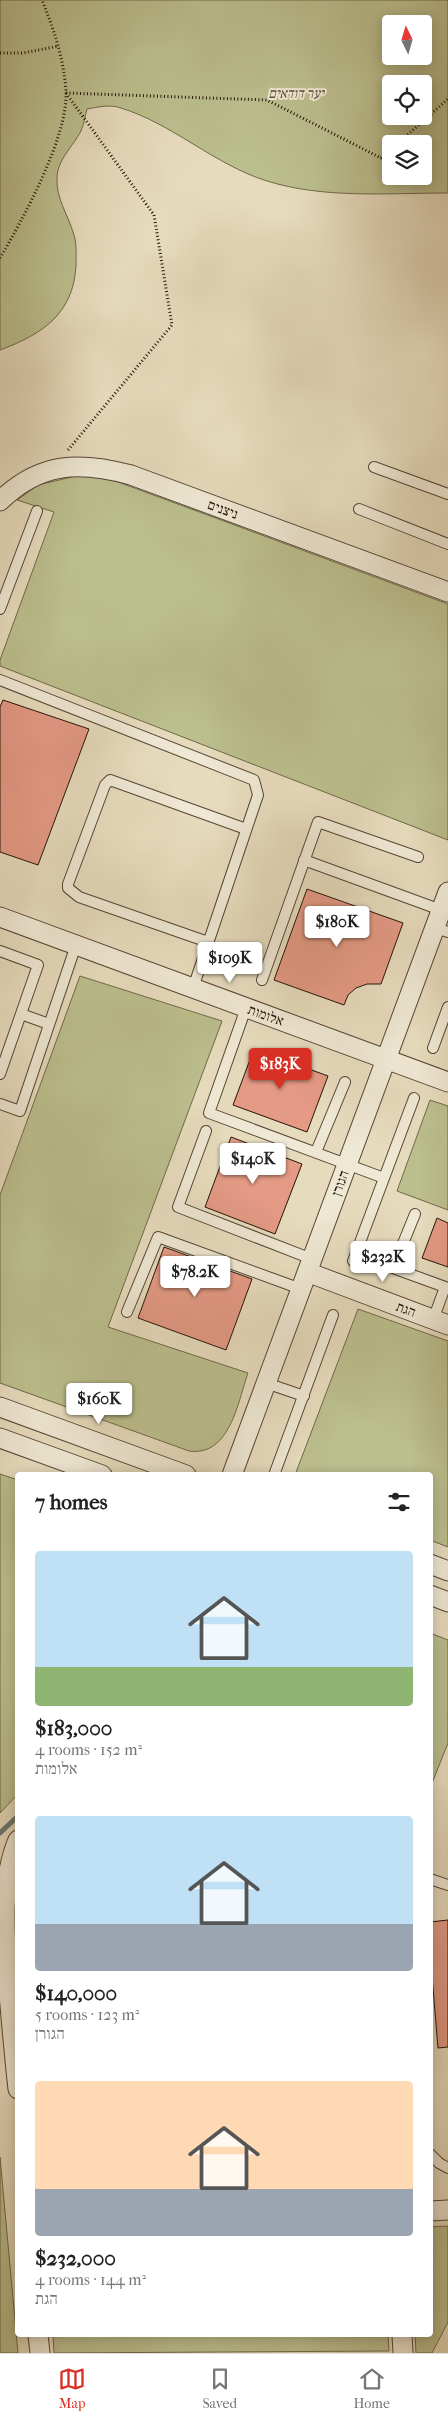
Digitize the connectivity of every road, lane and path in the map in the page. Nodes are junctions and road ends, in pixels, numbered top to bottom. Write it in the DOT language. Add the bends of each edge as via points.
graph roads {
  1 [pos="42,0"];
  2 [pos="59,46"];
  3 [pos="0,53"];
  4 [pos="66,93"];
  5 [pos="448,99"];
  6 [pos="407,135"];
  7 [pos="382,157"];
  8 [pos="0,258"];
  9 [pos="374,467"];
  10 [pos="52,469"];
  11 [pos="448,494"];
  12 [pos="0,501"];
  13 [pos="359,509"];
  14 [pos="37,511"];
  15 [pos="448,544"];
  16 [pos="448,592"];
  17 [pos="0,609"];
  18 [pos="0,680"];
  19 [pos="246,829"];
  20 [pos="418,858"];
  21 [pos="304,860"];
  22 [pos="448,892"];
  23 [pos="441,910"];
  24 [pos="0,918"];
  25 [pos="441,930"];
  26 [pos="208,942"];
  27 [pos="76,945"];
  28 [pos="0,951"];
  29 [pos="262,980"];
  30 [pos="193,988"];
  31 [pos="448,1007"];
  32 [pos="246,1008"];
  33 [pos="21,1014"];
  34 [pos="50,1024"];
  35 [pos="433,1048"];
  36 [pos="386,1059"];
  37 [pos="0,1074"];
  38 [pos="344,1082"];
  39 [pos="448,1082"];
  40 [pos="414,1098"];
  41 [pos="0,1104"];
  42 [pos="206,1132"];
  43 [pos="316,1152"];
  44 [pos="347,1164"];
  45 [pos="384,1178"];
  46 [pos="415,1214"];
  47 [pos="353,1261"];
  48 [pos="307,1274"];
  49 [pos="447,1287"];
  50 [pos="127,1312"];
  51 [pos="333,1315"];
  52 [pos="441,1322"];
  53 [pos="266,1383"];
  54 [pos="304,1396"];
  55 [pos="0,1407"];
  56 [pos="0,1438"];
  57 [pos="94,1472"];
  58 [pos="178,1472"];
  59 [pos="233,1472"];
  60 [pos="275,1472"];
  61 [pos="433,1565"];
  62 [pos="448,1571"];
  63 [pos="433,1596"];
  64 [pos="448,1602"];
  65 [pos="15,1845"];
  66 [pos="433,1880"];
  67 [pos="448,1885"];
  68 [pos="15,2055"];
  69 [pos="433,2157"];
  70 [pos="448,2168"];
  71 [pos="448,2210"];
  72 [pos="433,2211"];
  73 [pos="38,2337"];
  74 [pos="402,2337"];
  75 [pos="40,2353"];
  76 [pos="403,2353"];
  1 -- 2 [label="path"];
  2 -- 3 [label="path" via="23,53"];
  2 -- 4 [label="path"];
  4 -- 7 [label="path" via="267,100"];
  4 -- 8 [label="path" via="63,117 40,183"];
  4 -- 10 [label="path" via="154,215 172,325"];
  5 -- 6 [label="path"];
  9 -- 11 [label="lane"];
  10 -- 12 [label="street, ניצנים" via="31,477"];
  10 -- 16 [label="street, ניצנים" via="75,465 131,474"];
  13 -- 15 [label="lane"];
  14 -- 17 [label="lane"];
  18 -- 19 [label="lane" via="247,775 258,787 258,795"];
  19 -- 26 [label="lane"];
  19 -- 26 [label="lane" via="110,780 105,785 68,884 68,888 79,897"];
  20 -- 21 [label="lane" via="318,822"];
  21 -- 23 [label="lane"];
  21 -- 29 [label="lane"];
  22 -- 23 [label="street, הגורן"];
  23 -- 25 [label="street, הגורן"];
  24 -- 27 [label="street, אלומות"];
  25 -- 36 [label="street, הגורן"];
  26 -- 30 [label="lane"];
  27 -- 30 [label="street, אלומות"];
  27 -- 34 [label="lane"];
  28 -- 33 [label="lane" via="38,965"];
  30 -- 32 [label="street, אלומות"];
  31 -- 35 [label="lane"];
  32 -- 36 [label="street, אלומות"];
  32 -- 43 [label="lane" via="209,1113"];
  33 -- 34 [label="lane"];
  33 -- 37 [label="lane"];
  34 -- 41 [label="lane" via="20,1111"];
  36 -- 39 [label="street, אלומות"];
  36 -- 44 [label="street, הגורן"];
  38 -- 43 [label="lane"];
  40 -- 45 [label="lane"];
  42 -- 48 [label="lane" via="178,1207"];
  43 -- 44 [label="lane"];
  44 -- 45 [label="lane"];
  44 -- 48 [label="street, הגורן"];
  45 -- 47 [label="lane"];
  46 -- 49 [label="lane" via="394,1268"];
  48 -- 50 [label="lane" via="158,1236"];
  48 -- 52 [label="street, הגת"];
  48 -- 53 [label="street, הגורן"];
  49 -- 52 [label="lane"];
  51 -- 54 [label="lane"];
  53 -- 54 [label="lane"];
  53 -- 59 [label="street, הגורן"];
  54 -- 60 [label="lane"];
  55 -- 58 [label="street"];
  56 -- 57 [label="street"];
  61 -- 62 [label="street"];
  63 -- 64 [label="street"];
  65 -- 68 [label="street" via="4,1880 3,1917"];
  66 -- 67 [label="lane"];
  69 -- 70 [label="lane"];
  71 -- 72 [label="street"];
  73 -- 75 [label="street"];
  74 -- 76 [label="street"];
}
